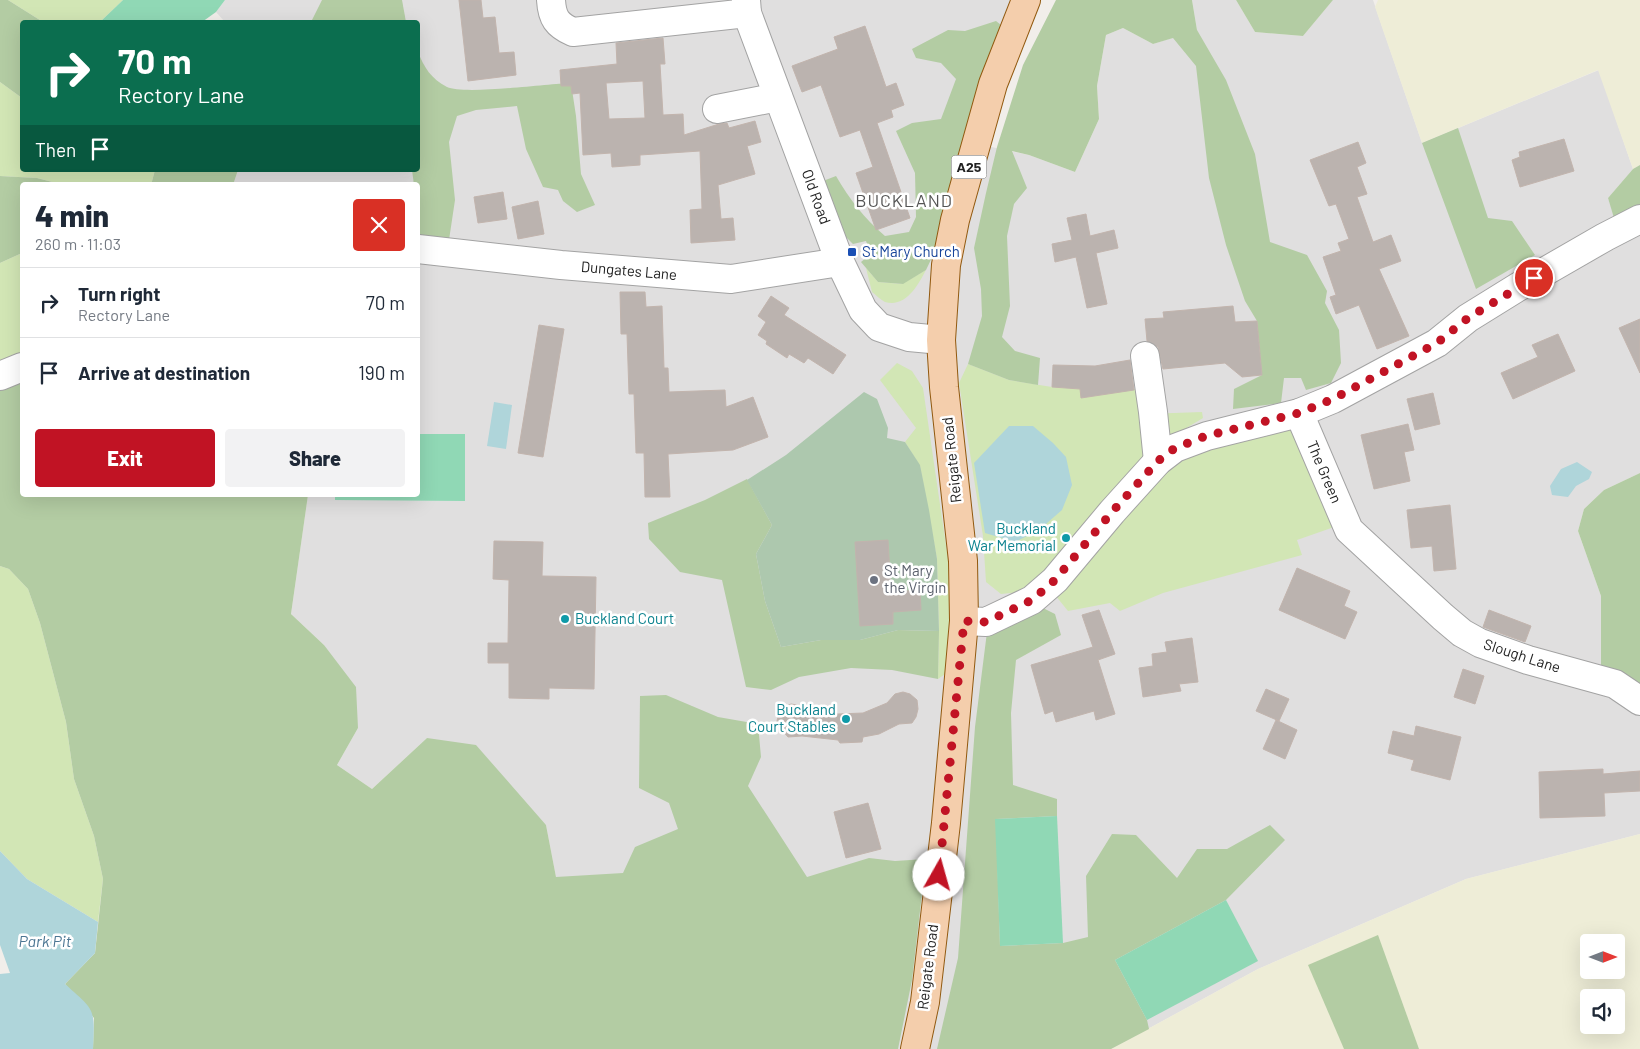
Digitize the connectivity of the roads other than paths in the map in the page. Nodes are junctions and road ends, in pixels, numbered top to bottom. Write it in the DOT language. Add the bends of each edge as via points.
graph roads {
  1 [pos="551,0"];
  2 [pos="1026,0"];
  3 [pos="747,7"];
  4 [pos="778,97"];
  5 [pos="717,109"];
  6 [pos="1640,219"];
  7 [pos="420,249"];
  8 [pos="840,262"];
  9 [pos="941,340"];
  10 [pos="1145,356"];
  11 [pos="20,368"];
  12 [pos="0,376"];
  13 [pos="1299,413"];
  14 [pos="1158,461"];
  15 [pos="1349,530"];
  16 [pos="964,621"];
  17 [pos="1640,700"];
  18 [pos="915,1049"];
  1 -- 3 [label="street" via="560,26 573,32"];
  2 -- 9 [label="main road, Reigate Road / A25" via="993,84 955,220 946,265"];
  3 -- 4 [label="street, Old Road"];
  4 -- 5 [label="street"];
  4 -- 8 [label="street, Old Road"];
  6 -- 13 [label="street" via="1468,318 1437,343 1333,399"];
  7 -- 8 [label="street, Dungates Lane" via="731,279"];
  8 -- 9 [label="street, Old Road" via="863,310 879,327 909,336"];
  9 -- 16 [label="main road, Reigate Road / A25" via="963,561"];
  10 -- 14 [label="street"];
  11 -- 12 [label="street"];
  13 -- 14 [label="street" via="1206,436 1175,448"];
  13 -- 15 [label="street, The Green"];
  14 -- 16 [label="street" via="1055,580 1032,600 986,622"];
  15 -- 17 [label="street, Slough Lane" via="1462,633 1496,650 1615,684"];
  16 -- 18 [label="main road, Reigate Road / A25" via="946,822 925,1002"];
}
